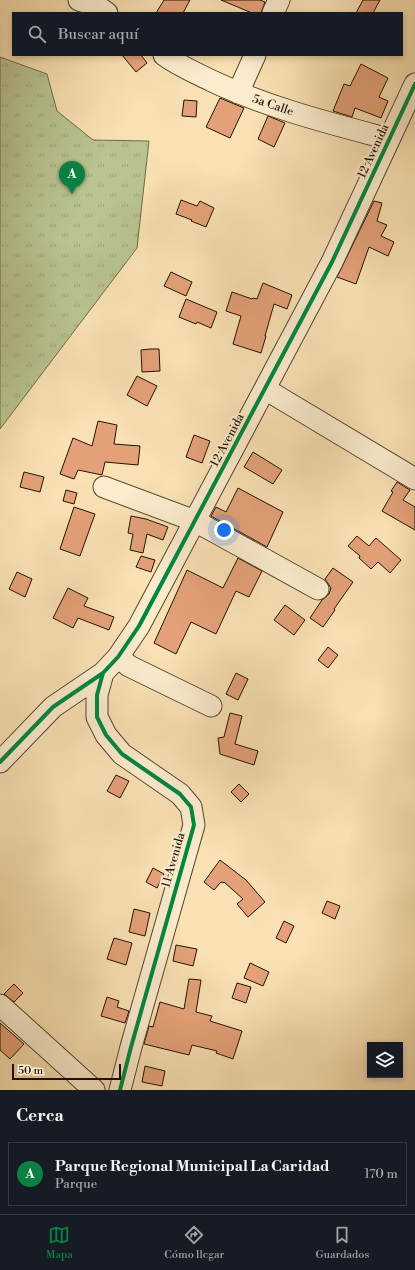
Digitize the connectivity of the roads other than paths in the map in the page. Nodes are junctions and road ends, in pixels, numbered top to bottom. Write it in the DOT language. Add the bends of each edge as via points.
graph roads {
  1 [pos="279,0"];
  2 [pos="273,12"];
  3 [pos="165,56"];
  4 [pos="255,56"];
  5 [pos="415,84"];
  6 [pos="238,93"];
  7 [pos="389,139"];
  8 [pos="265,388"];
  9 [pos="415,479"];
  10 [pos="104,487"];
  11 [pos="195,521"];
  12 [pos="318,589"];
  13 [pos="118,657"];
  14 [pos="103,673"];
  15 [pos="211,706"];
  16 [pos="0,762"];
  17 [pos="0,1005"];
  18 [pos="94,1090"];
  19 [pos="120,1090"];
  1 -- 2 [label="street"];
  3 -- 6 [label="street, 5a Calle" via="178,65"];
  4 -- 6 [label="street"];
  5 -- 7 [label="street, 12 Avenida"];
  6 -- 7 [label="street, 5a Calle" via="286,110"];
  7 -- 8 [label="street, 12 Avenida" via="332,262"];
  8 -- 9 [label="street"];
  8 -- 11 [label="street, 12 Avenida"];
  10 -- 11 [label="street"];
  11 -- 12 [label="street"];
  11 -- 13 [label="street, 12 Avenida" via="139,626"];
  13 -- 14 [label="street, 12 Avenida"];
  13 -- 15 [label="street" via="129,666"];
  14 -- 16 [label="street, 12 Avenida" via="53,707"];
  14 -- 19 [label="street, 11 Avenida" via="97,696 97,717 106,735 122,754 180,794 191,807 194,825"];
  17 -- 18 [label="street"];
}
